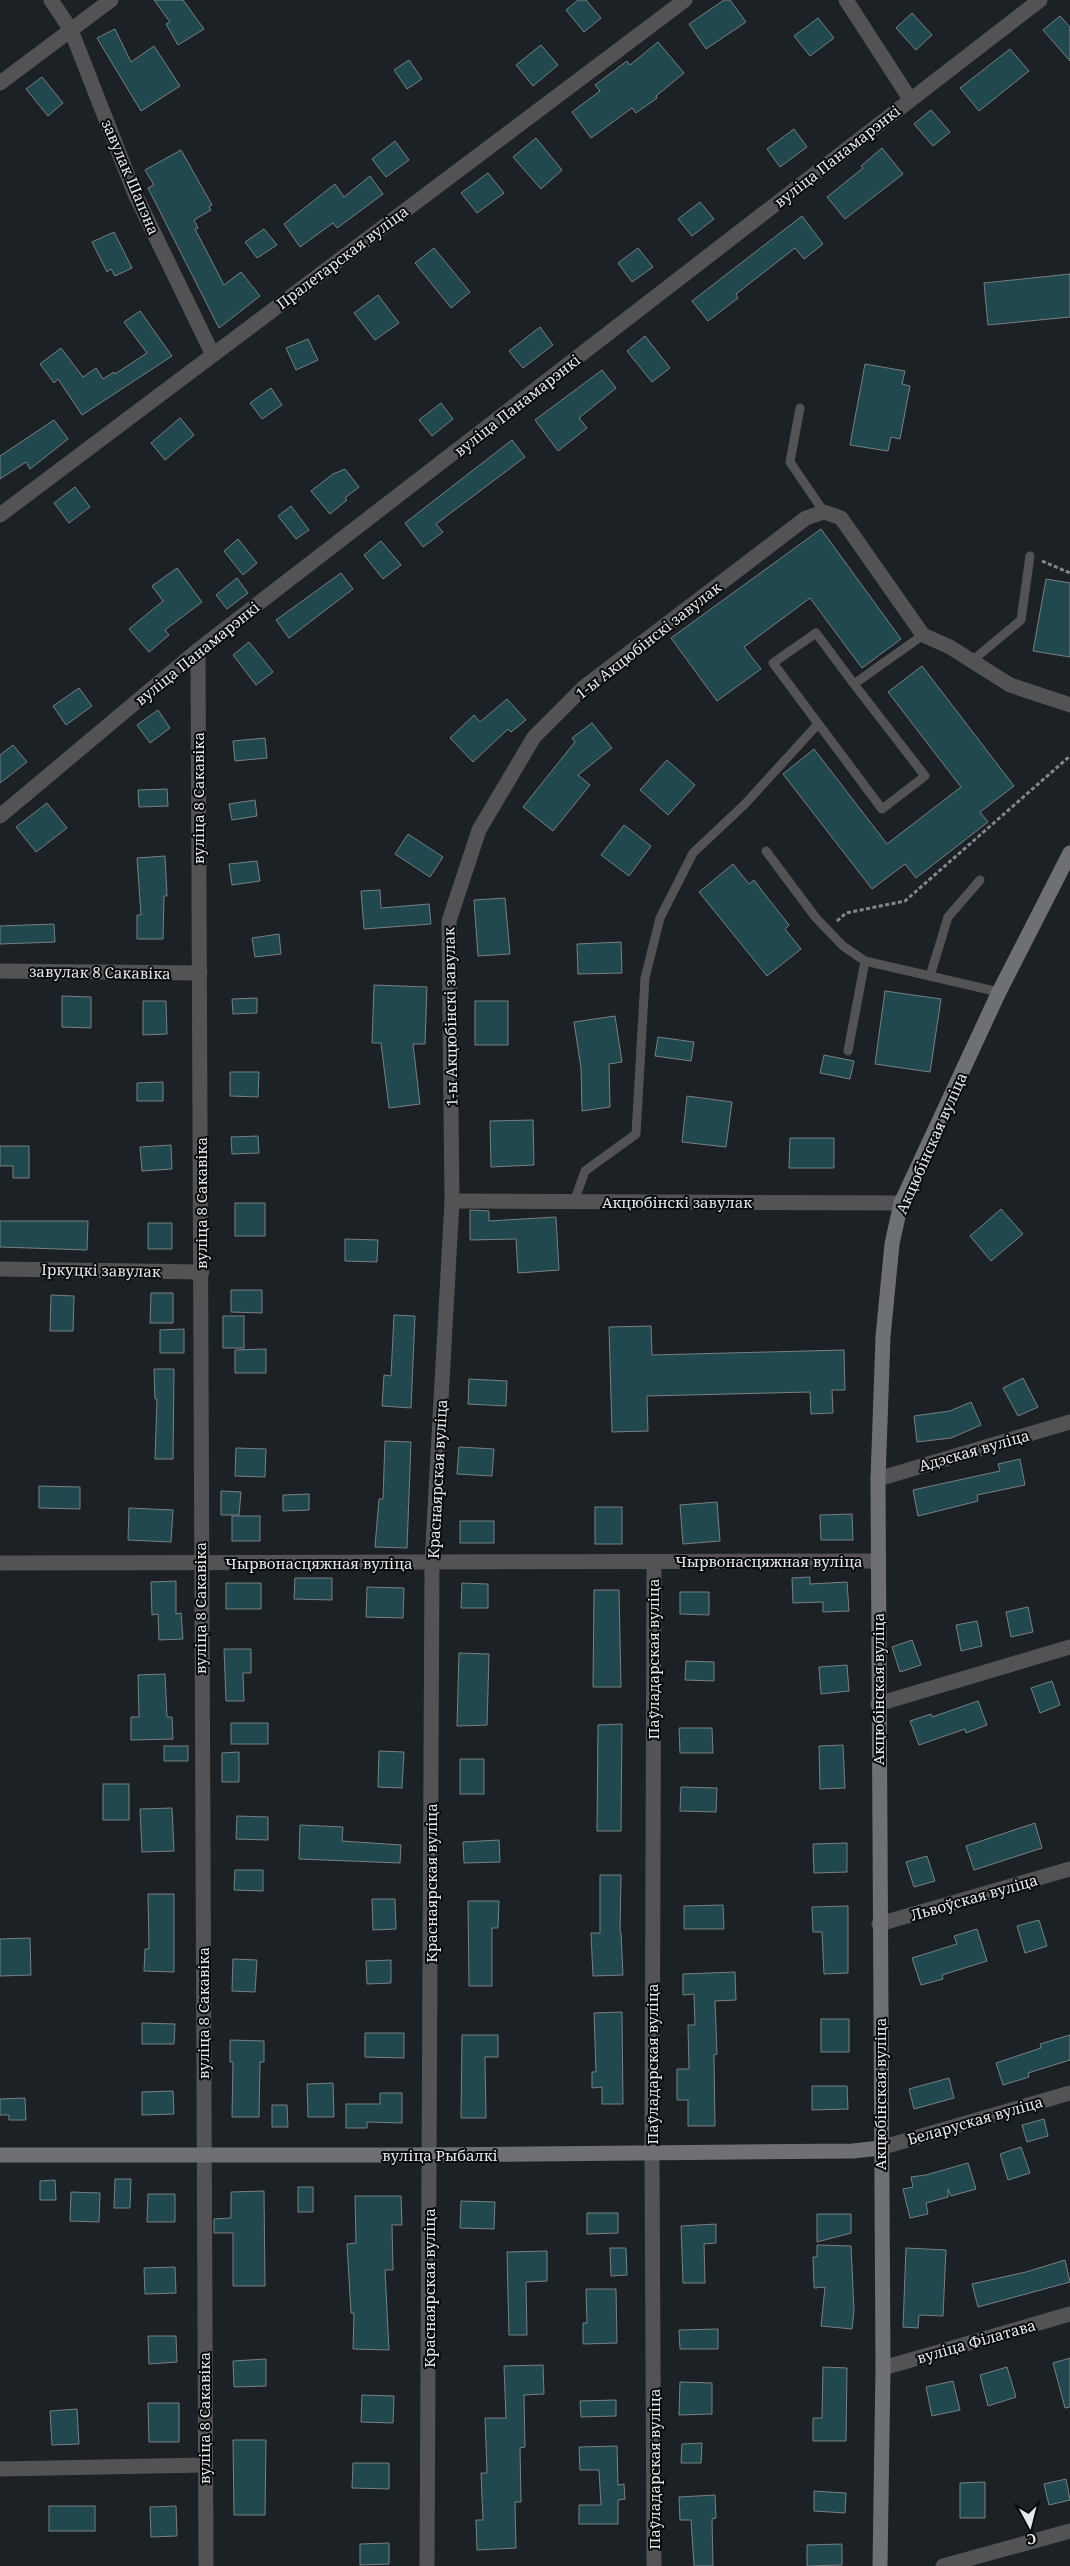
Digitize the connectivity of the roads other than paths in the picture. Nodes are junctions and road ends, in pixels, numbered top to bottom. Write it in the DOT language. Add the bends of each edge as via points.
graph roads {
  1 [pos="51,0"];
  2 [pos="111,0"];
  3 [pos="685,0"];
  4 [pos="846,0"];
  5 [pos="1040,0"];
  6 [pos="71,30"];
  7 [pos="0,84"];
  8 [pos="910,99"];
  9 [pos="212,353"];
  10 [pos="800,408"];
  11 [pos="824,512"];
  12 [pos="0,515"];
  13 [pos="1030,556"];
  14 [pos="923,636"];
  15 [pos="198,650"];
  16 [pos="973,660"];
  17 [pos="854,684"];
  18 [pos="1070,705"];
  19 [pos="818,724"];
  20 [pos="0,816"];
  21 [pos="766,851"];
  22 [pos="1070,853"];
  23 [pos="980,880"];
  24 [pos="865,961"];
  25 [pos="0,971"];
  26 [pos="200,974"];
  27 [pos="930,976"];
  28 [pos="999,992"];
  29 [pos="848,1051"];
  30 [pos="452,1201"];
  31 [pos="574,1202"];
  32 [pos="901,1203"];
  33 [pos="0,1269"];
  34 [pos="202,1272"];
  35 [pos="1070,1422"];
  36 [pos="878,1479"];
  37 [pos="878,1560"];
  38 [pos="654,1562"];
  39 [pos="0,1563"];
  40 [pos="200,1563"];
  41 [pos="432,1563"];
  42 [pos="1070,1646"];
  43 [pos="878,1704"];
  44 [pos="1070,1869"];
  45 [pos="879,1924"];
  46 [pos="1070,2093"];
  47 [pos="880,2148"];
  48 [pos="652,2153"];
  49 [pos="204,2154"];
  50 [pos="0,2155"];
  51 [pos="429,2155"];
  52 [pos="1070,2314"];
  53 [pos="882,2368"];
  54 [pos="204,2464"];
  55 [pos="0,2468"];
  56 [pos="1070,2531"];
  57 [pos="206,2566"];
  58 [pos="427,2566"];
  59 [pos="654,2566"];
  60 [pos="880,2566"];
  61 [pos="943,2566"];
  1 -- 6 [label="street, завулак Шапэна"];
  2 -- 6 [label="street"];
  3 -- 9 [label="street, Пралетарская вуліца"];
  4 -- 8 [label="street"];
  5 -- 8 [label="street, вуліца Панамарэнкі"];
  6 -- 7 [label="street"];
  6 -- 9 [label="street, завулак Шапэна" via="135,194"];
  8 -- 15 [label="street, вуліца Панамарэнкі"];
  9 -- 12 [label="street, Пралетарская вуліца"];
  10 -- 11 [label="lane" via="790,462"];
  11 -- 14 [label="street" via="841,518"];
  11 -- 30 [label="street, 1-ы Акцюбінскі завулак" via="806,518 583,688 534,737 479,830 449,921"];
  13 -- 16 [label="lane" via="1021,620"];
  14 -- 16 [label="street"];
  14 -- 17 [label="lane"];
  15 -- 20 [label="street, вуліца Панамарэнкі"];
  15 -- 26 [label="street, вуліца 8 Сакавіка"];
  16 -- 18 [label="street" via="1010,685"];
  17 -- 19 [label="lane" via="816,633 773,663"];
  17 -- 19 [label="lane" via="925,776 882,810"];
  19 -- 31 [label="lane" via="745,804 693,853 660,918 645,978 636,1134 585,1171"];
  21 -- 24 [label="lane" via="827,930"];
  22 -- 28 [label="street, Акцюбінская вуліца"];
  23 -- 27 [label="lane" via="948,917"];
  24 -- 27 [label="lane"];
  24 -- 29 [label="lane"];
  25 -- 26 [label="street, завулак 8 Сакавіка"];
  26 -- 34 [label="street, вуліца 8 Сакавіка"];
  27 -- 28 [label="lane"];
  28 -- 32 [label="street, Акцюбінская вуліца"];
  30 -- 31 [label="street, Акцюбінскі завулак"];
  30 -- 41 [label="street, Краснаярская вуліца"];
  31 -- 32 [label="street, Акцюбінскі завулак"];
  32 -- 36 [label="street, Акцюбінская вуліца" via="892,1244 883,1337"];
  33 -- 34 [label="street, Іркуцкі завулак"];
  34 -- 40 [label="street, вуліца 8 Сакавіка"];
  35 -- 36 [label="street, Адэская вуліца"];
  36 -- 37 [label="street, Акцюбінская вуліца"];
  37 -- 38 [label="street, Чырвонасцяжная вуліца"];
  37 -- 43 [label="street, Акцюбінская вуліца"];
  38 -- 41 [label="street, Чырвонасцяжная вуліца"];
  38 -- 48 [label="street, Паўладарская вуліца"];
  39 -- 40 [label="street, Чырвонасцяжная вуліца"];
  40 -- 41 [label="street, Чырвонасцяжная вуліца"];
  40 -- 49 [label="street, вуліца 8 Сакавіка"];
  41 -- 51 [label="street, Краснаярская вуліца"];
  42 -- 43 [label="street"];
  43 -- 45 [label="street, Акцюбінская вуліца"];
  44 -- 45 [label="street, Львоўская вуліца"];
  45 -- 47 [label="street, Акцюбінская вуліца"];
  46 -- 47 [label="street, Беларуская вуліца"];
  47 -- 48 [label="street, вуліца Рыбалкі"];
  47 -- 53 [label="street, Акцюбінская вуліца"];
  48 -- 51 [label="street, вуліца Рыбалкі"];
  48 -- 59 [label="street, Паўладарская вуліца"];
  49 -- 50 [label="street, вуліца Рыбалкі"];
  49 -- 51 [label="street, вуліца Рыбалкі"];
  49 -- 54 [label="street, вуліца 8 Сакавіка"];
  51 -- 58 [label="street, Краснаярская вуліца"];
  52 -- 53 [label="street, вуліца Філатава"];
  53 -- 60 [label="street, Акцюбінская вуліца"];
  54 -- 55 [label="street"];
  54 -- 57 [label="street, вуліца 8 Сакавіка"];
  56 -- 61 [label="street"];
}
